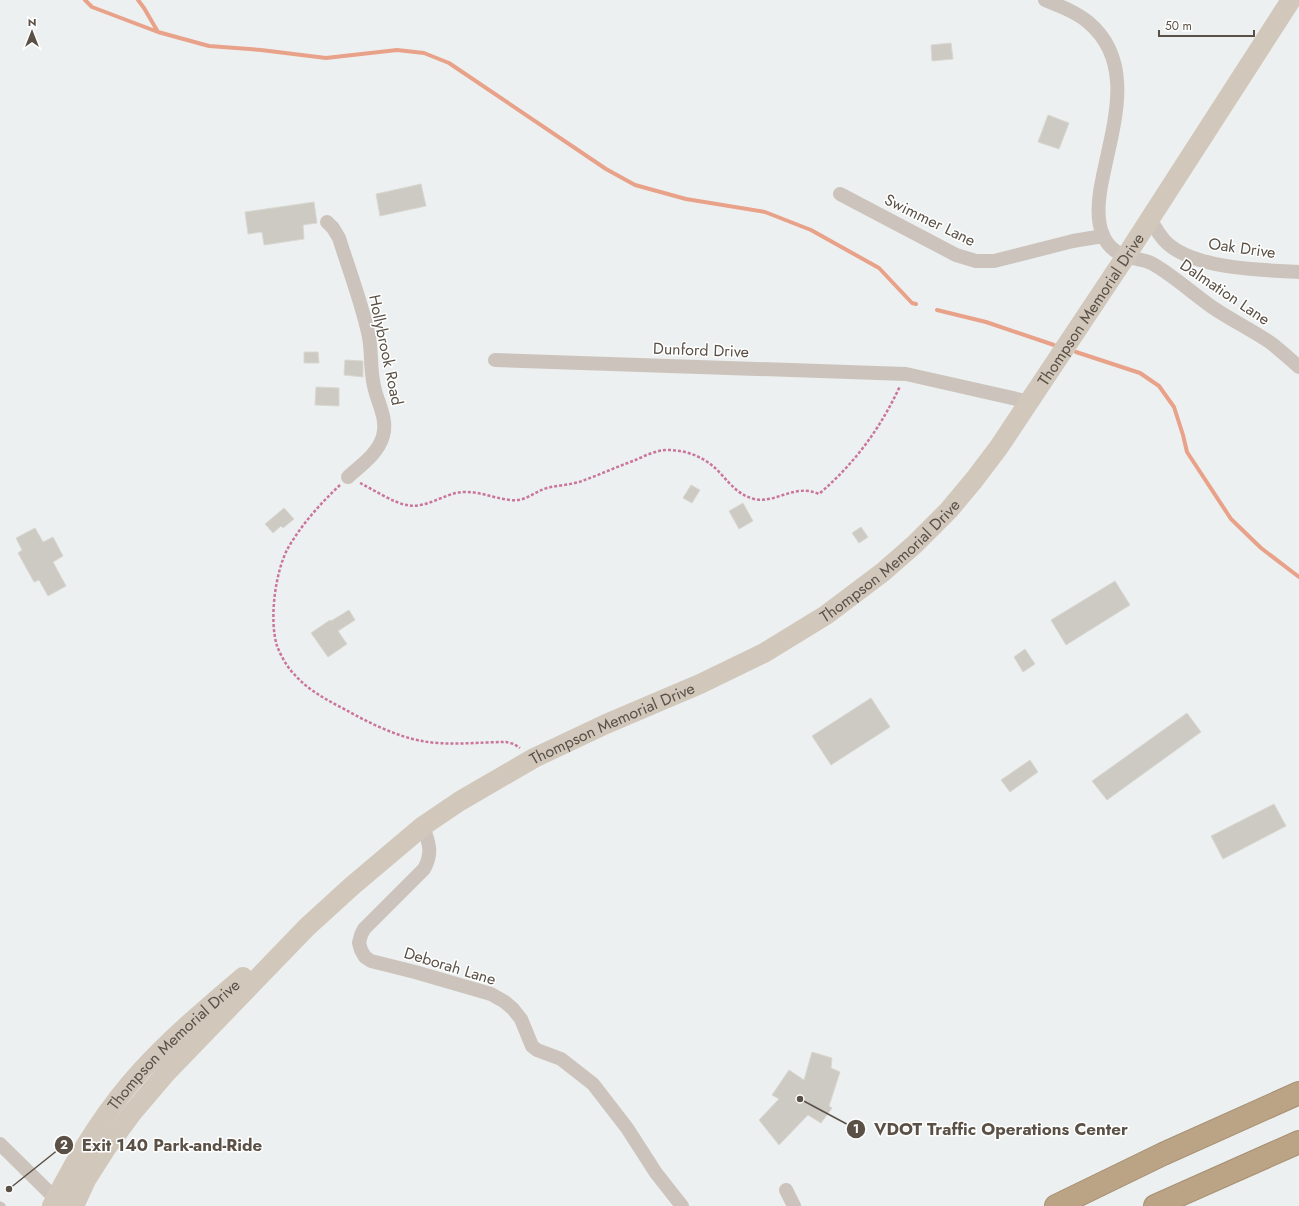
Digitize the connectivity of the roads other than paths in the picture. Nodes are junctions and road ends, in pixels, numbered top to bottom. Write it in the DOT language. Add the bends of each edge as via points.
graph roads {
  1 [pos="1045,0"];
  2 [pos="1291,0"];
  3 [pos="840,194"];
  4 [pos="1150,218"];
  5 [pos="326,222"];
  6 [pos="1103,236"];
  7 [pos="1126,256"];
  8 [pos="1299,272"];
  9 [pos="495,360"];
  10 [pos="1299,367"];
  11 [pos="1030,402"];
  12 [pos="348,477"];
  13 [pos="423,826"];
  14 [pos="1299,1093"];
  15 [pos="1299,1142"];
  16 [pos="0,1144"];
  17 [pos="786,1190"];
  18 [pos="61,1204"];
  19 [pos="682,1206"];
  20 [pos="794,1206"];
  21 [pos="1056,1206"];
  22 [pos="1154,1206"];
  1 -- 6 [label="street" via="1069,10 1088,22 1106,44 1117,72 1116,113 1099,204 1099,226"];
  2 -- 4 [label="main road, Thompson Memorial Drive"];
  3 -- 6 [label="street, Swimmer Lane" via="970,260 994,261"];
  4 -- 7 [label="main road, Thompson Memorial Drive"];
  4 -- 8 [label="street, Oak Drive" via="1156,231 1168,244 1179,252 1199,260 1261,270"];
  5 -- 12 [label="street, Hollybrook Road" via="339,238 366,323 374,386 384,427 380,444"];
  6 -- 7 [label="street, Dalmation Lane" via="1118,253"];
  7 -- 10 [label="street, Dalmation Lane" via="1152,263 1212,307 1271,343"];
  7 -- 11 [label="main road, Thompson Memorial Drive"];
  9 -- 11 [label="street, Dunford Drive" via="906,374"];
  11 -- 13 [label="main road, Thompson Memorial Drive" via="987,464 948,510 883,572 826,615 764,653 534,758"];
  13 -- 18 [label="main road, Thompson Memorial Drive" via="308,927 276,947 170,1041 141,1071 93,1134 69,1174"];
  13 -- 19 [label="street, Deborah Lane" via="429,844 428,862 364,930 359,943 365,957 371,961 490,994 505,1002 520,1018 532,1046 561,1059 593,1084 607,1100 656,1173"];
  14 -- 21 [label="highway" via="1163,1154"];
  15 -- 22 [label="highway"];
  16 -- 18 [label="street"];
  17 -- 20 [label="street"];
}
